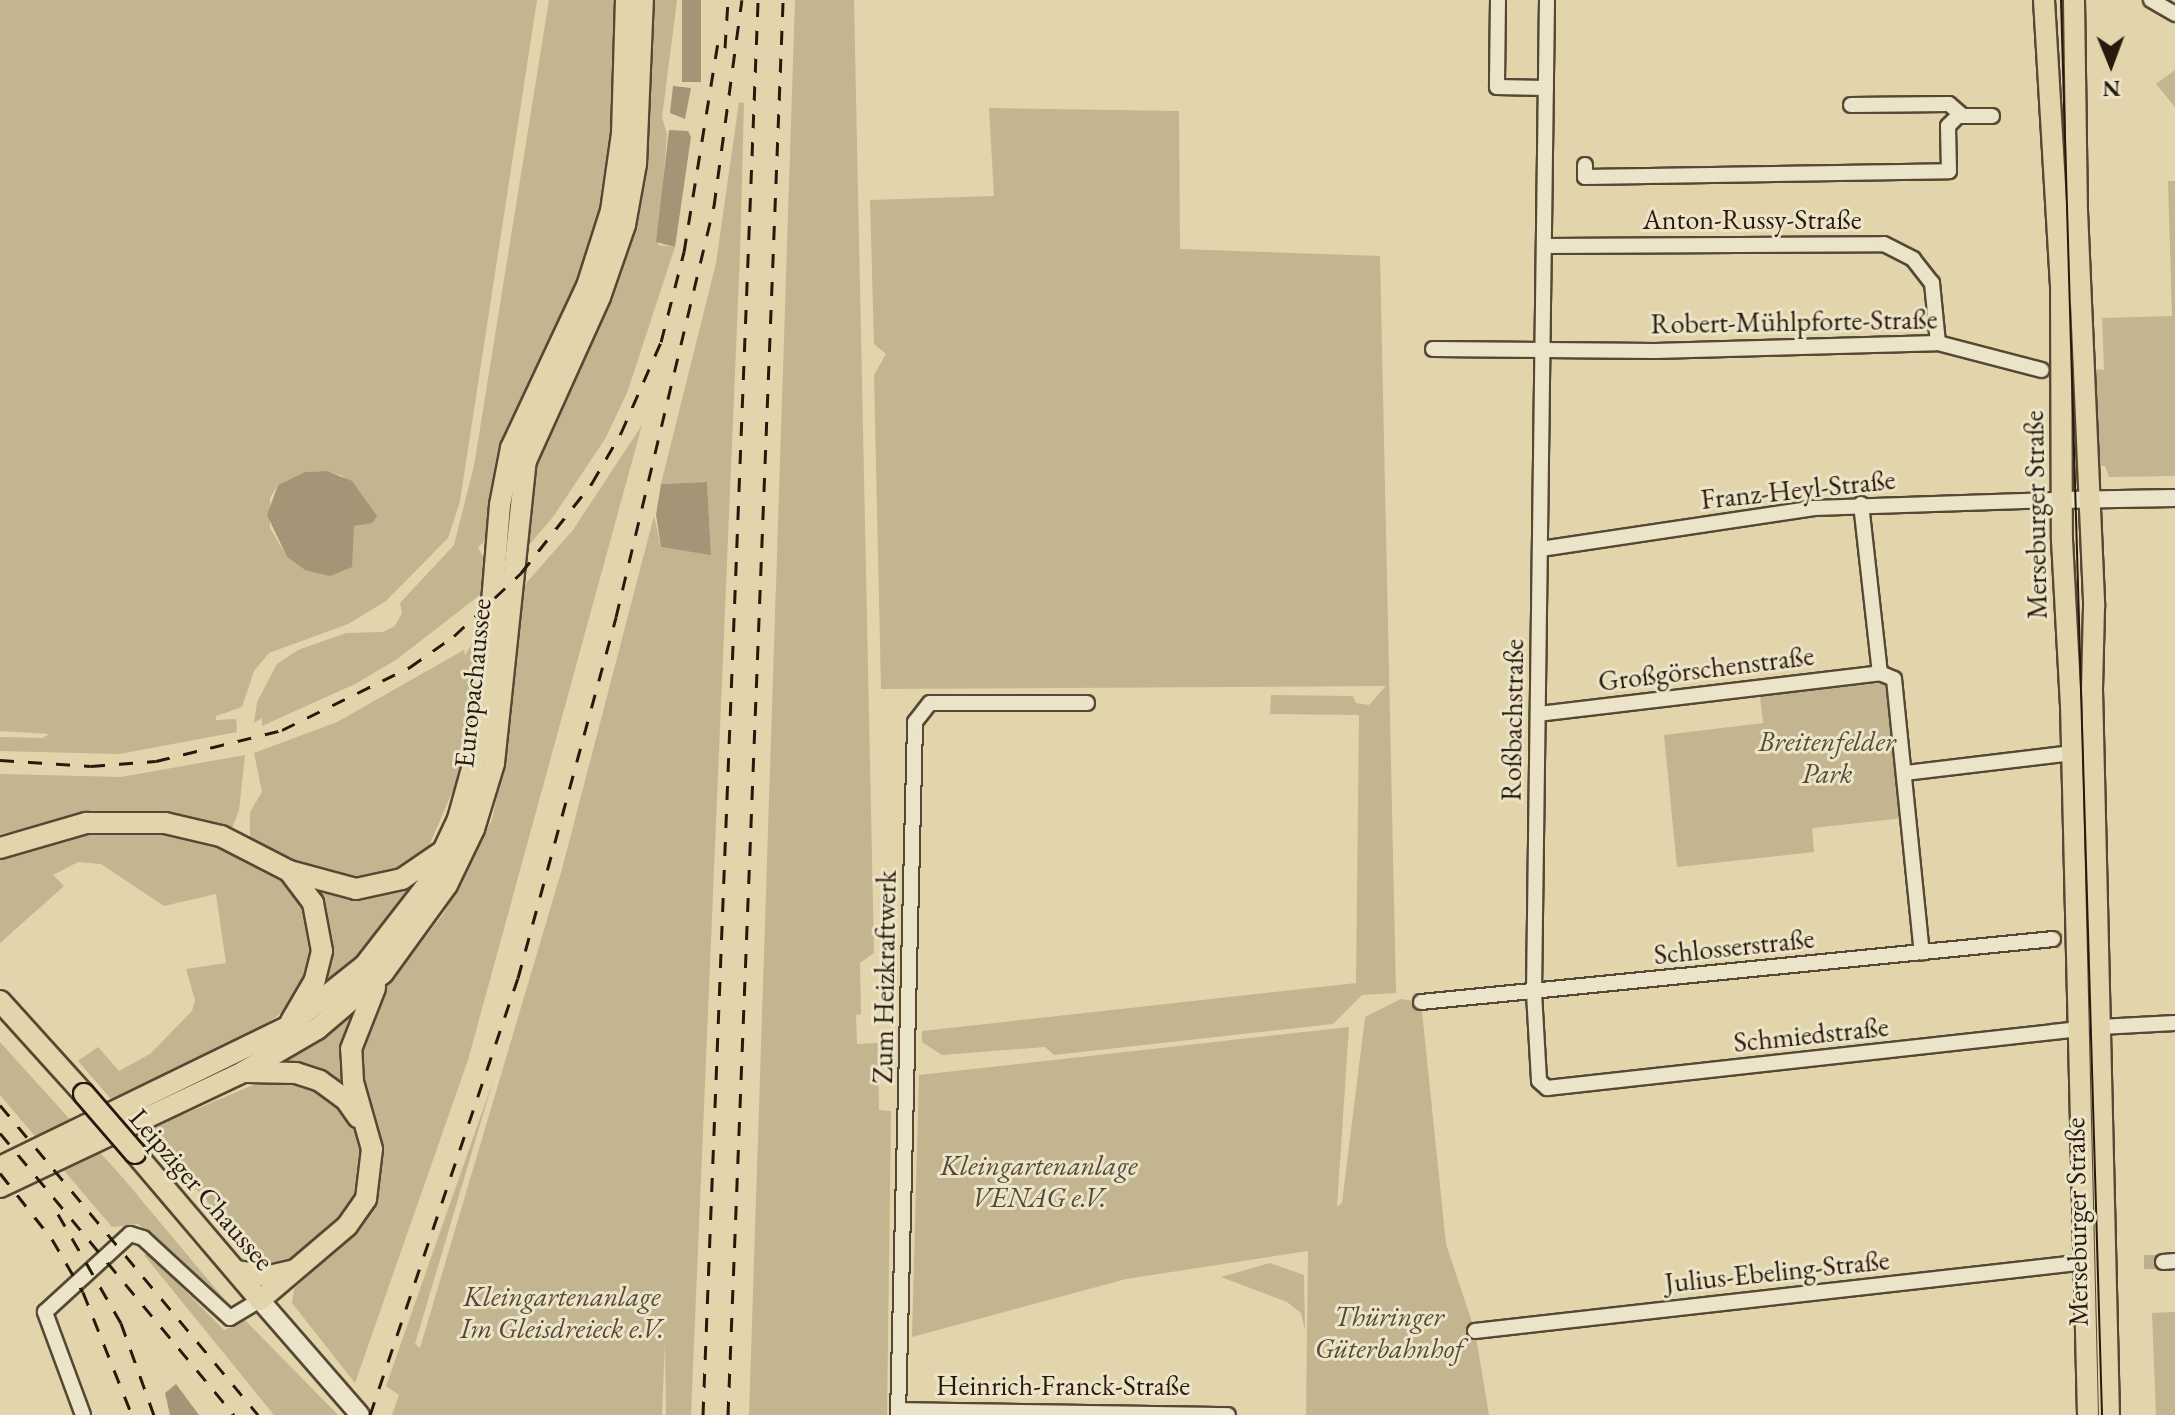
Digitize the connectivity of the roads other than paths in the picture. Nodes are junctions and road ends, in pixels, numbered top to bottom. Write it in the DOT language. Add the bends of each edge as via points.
graph roads {
  1 [pos="626,0"];
  2 [pos="643,0"];
  3 [pos="1498,0"];
  4 [pos="1547,0"];
  5 [pos="2044,0"];
  6 [pos="2074,0"];
  7 [pos="2151,0"];
  8 [pos="2175,14"];
  9 [pos="1546,88"];
  10 [pos="1851,105"];
  11 [pos="1963,116"];
  12 [pos="1992,116"];
  13 [pos="1585,165"];
  14 [pos="1544,246"];
  15 [pos="1938,343"];
  16 [pos="1543,348"];
  17 [pos="1433,349"];
  18 [pos="2042,370"];
  19 [pos="2175,498"];
  20 [pos="2089,499"];
  21 [pos="2061,500"];
  22 [pos="1861,504"];
  23 [pos="1541,549"];
  24 [pos="1880,673"];
  25 [pos="1087,703"];
  26 [pos="1538,714"];
  27 [pos="2072,753"];
  28 [pos="1905,773"];
  29 [pos="0,848"];
  30 [pos="446,848"];
  31 [pos="289,871"];
  32 [pos="2053,939"];
  33 [pos="1922,953"];
  34 [pos="383,973"];
  35 [pos="1534,993"];
  36 [pos="0,1001"];
  37 [pos="1421,1002"];
  38 [pos="2175,1023"];
  39 [pos="287,1027"];
  40 [pos="2090,1028"];
  41 [pos="243,1072"];
  42 [pos="1547,1088"];
  43 [pos="367,1131"];
  44 [pos="0,1167"];
  45 [pos="0,1187"];
  46 [pos="2086,1262"];
  47 [pos="298,1269"];
  48 [pos="236,1271"];
  49 [pos="260,1300"];
  50 [pos="1475,1331"];
  51 [pos="898,1413"];
  52 [pos="83,1415"];
  53 [pos="360,1415"];
  54 [pos="1228,1415"];
  55 [pos="2088,1415"];
  56 [pos="2109,1415"];
  1 -- 30 [label="main road, Europachaussee" via="622,134 611,211 587,286 511,448 500,505 481,736"];
  2 -- 34 [label="main road, Europachaussee" via="632,195 600,297 526,461 517,510 502,710 488,787 447,885"];
  3 -- 9 [label="street" via="1497,87"];
  4 -- 9 [label="street, Roßbachstraße"];
  5 -- 21 [label="main road, Merseburger Straße" via="2061,284"];
  6 -- 20 [label="main road, Merseburger Straße"];
  7 -- 8 [label="street"];
  9 -- 14 [label="street, Roßbachstraße"];
  10 -- 11 [label="street" via="1949,104"];
  11 -- 12 [label="street"];
  11 -- 13 [label="street" via="1948,126 1949,171 1742,170 1585,177"];
  14 -- 15 [label="street, Anton-Russy-Straße" via="1884,244 1913,259 1932,283"];
  14 -- 16 [label="street, Roßbachstraße"];
  15 -- 16 [label="street, Robert-Mühlpforte-Straße"];
  15 -- 18 [label="street, Robert-Mühlpforte-Straße"];
  16 -- 17 [label="street"];
  16 -- 23 [label="street, Roßbachstraße"];
  19 -- 20 [label="street"];
  20 -- 21 [label="street"];
  20 -- 40 [label="main road, Merseburger Straße"];
  21 -- 22 [label="street, Franz-Heyl-Straße"];
  21 -- 27 [label="main road, Merseburger Straße"];
  22 -- 23 [label="street, Franz-Heyl-Straße" via="1773,512"];
  22 -- 24 [label="street"];
  23 -- 26 [label="street, Roßbachstraße"];
  24 -- 26 [label="street, Großgörschenstraße"];
  24 -- 28 [label="street" via="1894,679"];
  25 -- 51 [label="street, Zum Heizkraftwerk" via="930,703 915,722"];
  26 -- 35 [label="street, Roßbachstraße"];
  27 -- 28 [label="street"];
  27 -- 40 [label="main road, Merseburger Straße"];
  28 -- 33 [label="street"];
  29 -- 31 [label="main road" via="60,828 134,820 221,836"];
  30 -- 31 [label="main road" via="402,879 372,888 338,887"];
  30 -- 39 [label="main road, Europachaussee" via="414,904 365,965"];
  31 -- 39 [label="main road" via="313,903 322,951 315,980"];
  32 -- 33 [label="street, Schlosserstraße"];
  33 -- 35 [label="street, Schlosserstraße"];
  34 -- 41 [label="main road, Europachaussee" via="317,1029"];
  34 -- 43 [label="main road" via="351,1049"];
  35 -- 37 [label="street, Schlosserstraße"];
  35 -- 42 [label="street, Roßbachstraße" via="1539,1081"];
  36 -- 48 [label="main road, Leipziger Chaussee, bridge"];
  38 -- 40 [label="street, Schmiedstraße"];
  39 -- 44 [label="main road, Europachaussee"];
  40 -- 42 [label="street, Schmiedstraße"];
  40 -- 46 [label="main road, Merseburger Straße"];
  40 -- 56 [label="main road, Merseburger Straße"];
  41 -- 43 [label="main road" via="296,1073 320,1081 346,1100"];
  41 -- 45 [label="main road, Europachaussee"];
  43 -- 47 [label="main road" via="373,1168 366,1199 347,1226"];
  46 -- 50 [label="street, Julius-Ebeling-Straße"];
  46 -- 55 [label="main road, Merseburger Straße"];
  47 -- 48 [label="main road" via="269,1276"];
  47 -- 49 [label="main road"];
  48 -- 49 [label="main road, Leipziger Chaussee"];
  49 -- 52 [label="street" via="238,1316 223,1315 143,1238 130,1234 45,1312"];
  49 -- 53 [label="main road, Leipziger Chaussee"];
  51 -- 54 [label="street, Heinrich-Franck-Straße"];
}
